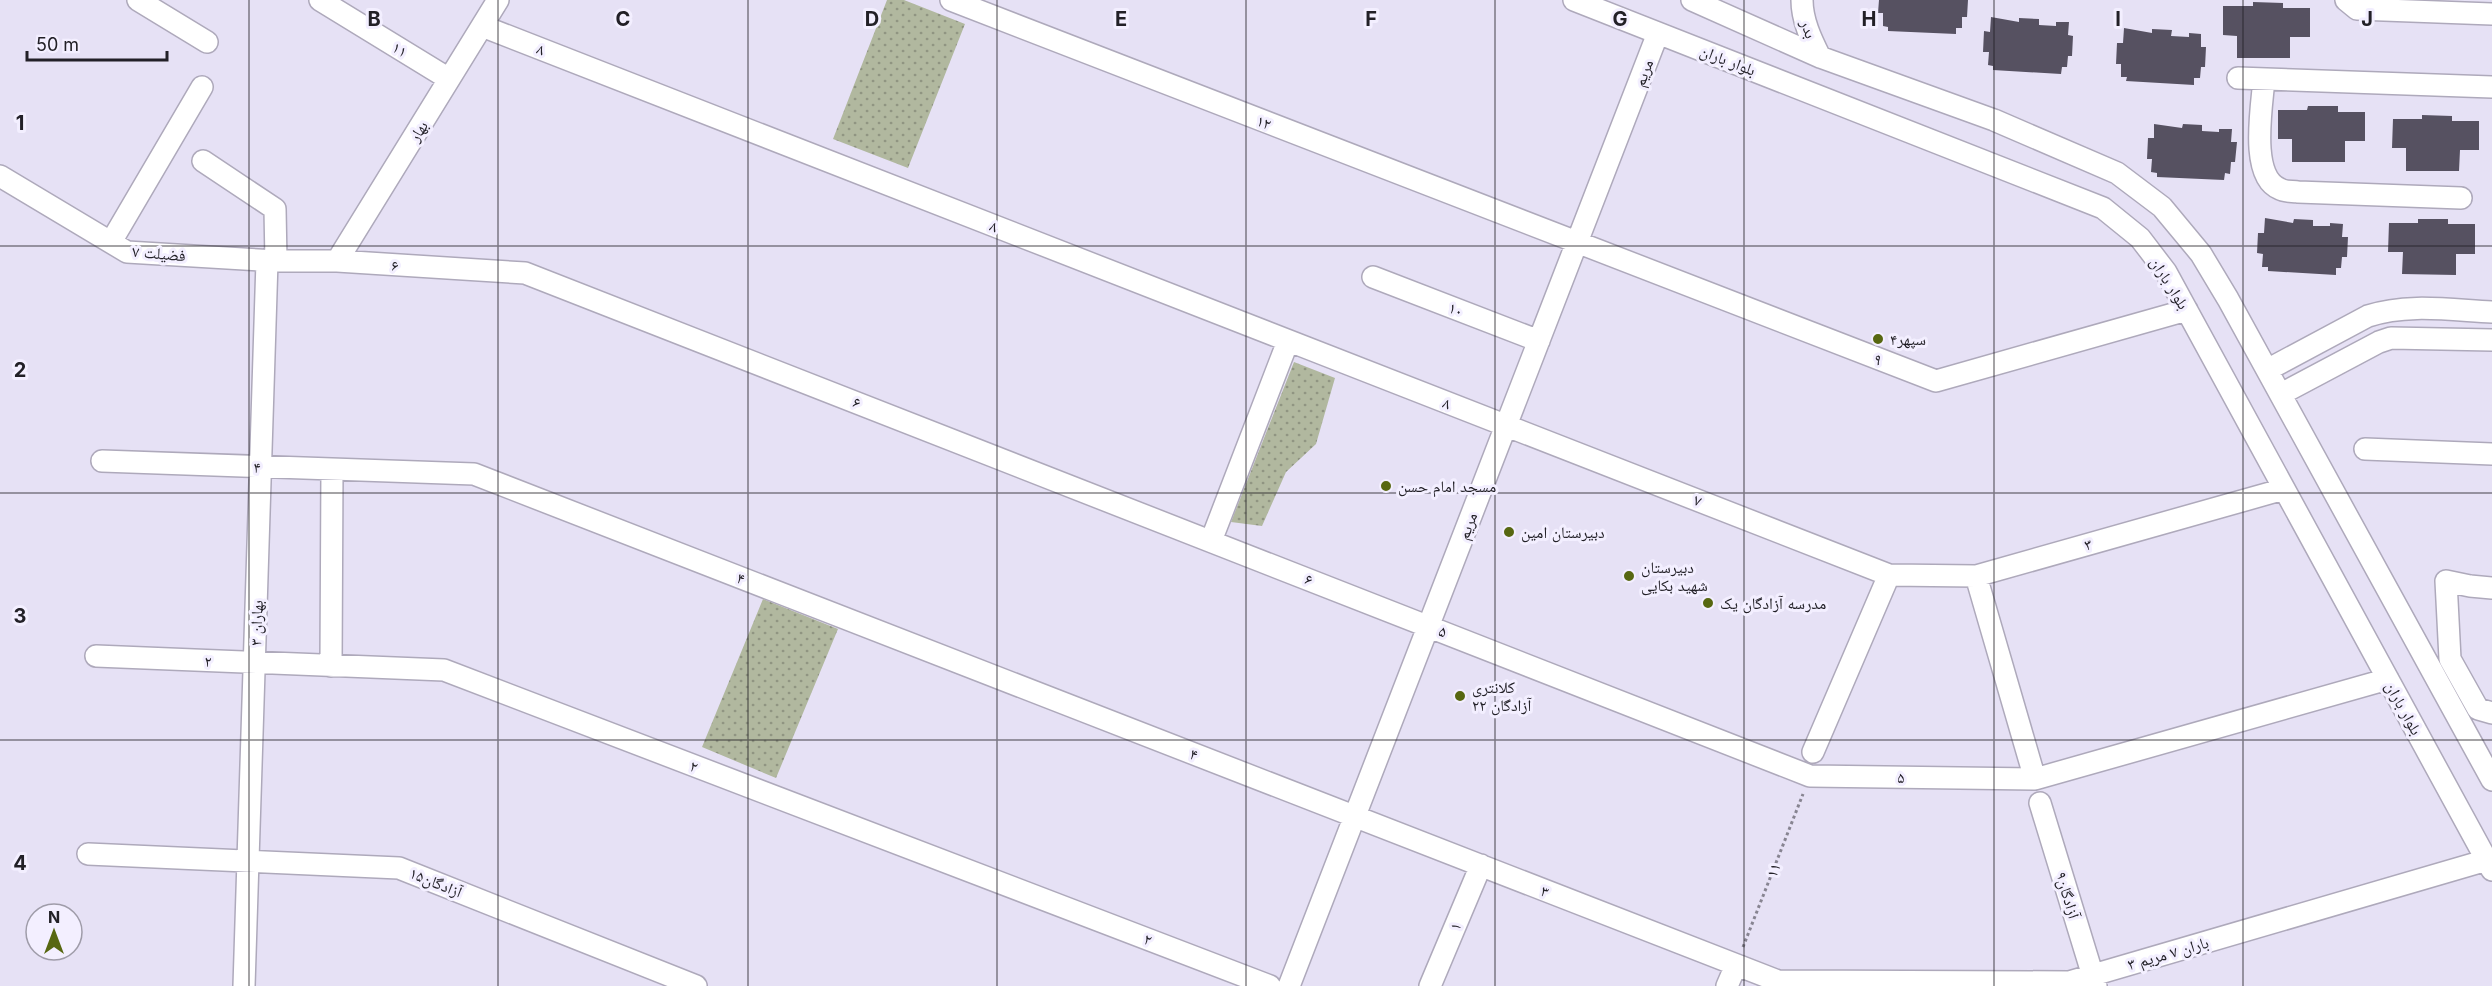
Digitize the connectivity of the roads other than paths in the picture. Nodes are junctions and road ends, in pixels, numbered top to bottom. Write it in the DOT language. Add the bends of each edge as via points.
graph roads {
  1 [pos="138,0"];
  2 [pos="320,0"];
  3 [pos="498,0"];
  4 [pos="951,0"];
  5 [pos="1574,0"];
  6 [pos="1692,0"];
  7 [pos="1802,0"];
  8 [pos="2346,0"];
  9 [pos="2492,14"];
  10 [pos="482,26"];
  11 [pos="1658,33"];
  12 [pos="207,42"];
  13 [pos="1820,57"];
  14 [pos="2238,78"];
  15 [pos="450,79"];
  16 [pos="2264,79"];
  17 [pos="202,87"];
  18 [pos="2492,87"];
  19 [pos="203,161"];
  20 [pos="0,176"];
  21 [pos="2461,198"];
  22 [pos="111,242"];
  23 [pos="1577,243"];
  24 [pos="272,261"];
  25 [pos="337,261"];
  26 [pos="1373,277"];
  27 [pos="2187,310"];
  28 [pos="2492,312"];
  29 [pos="2492,340"];
  30 [pos="1288,341"];
  31 [pos="1539,341"];
  32 [pos="2267,370"];
  33 [pos="2281,394"];
  34 [pos="1506,426"];
  35 [pos="2365,449"];
  36 [pos="2492,454"];
  37 [pos="102,461"];
  38 [pos="261,467"];
  39 [pos="332,469"];
  40 [pos="2284,489"];
  41 [pos="1211,541"];
  42 [pos="1889,575"];
  43 [pos="1976,576"];
  44 [pos="2492,588"];
  45 [pos="1429,626"];
  46 [pos="96,656"];
  47 [pos="254,663"];
  48 [pos="331,666"];
  49 [pos="2388,679"];
  50 [pos="2492,713"];
  51 [pos="2471,741"];
  52 [pos="2492,742"];
  53 [pos="1813,752"];
  54 [pos="2035,779"];
  55 [pos="2492,780"];
  56 [pos="2040,803"];
  57 [pos="1355,816"];
  58 [pos="88,854"];
  59 [pos="248,861"];
  60 [pos="1481,865"];
  61 [pos="2489,865"];
  62 [pos="1736,965"];
  63 [pos="2094,981"];
  64 [pos="244,986"];
  65 [pos="696,986"];
  66 [pos="1270,986"];
  67 [pos="1289,986"];
  68 [pos="1430,986"];
  69 [pos="1727,986"];
  1 -- 12 [label="street"];
  2 -- 15 [label="street, ۱۱"];
  3 -- 10 [label="street, بهار"];
  4 -- 23 [label="street, ۱۲"];
  5 -- 11 [label="street, بلوار باران"];
  6 -- 13 [label="street"];
  7 -- 13 [label="street, بدر" via="1810,37"];
  8 -- 9 [label="street" via="2357,9"];
  10 -- 15 [label="street, بهار"];
  10 -- 30 [label="street, ۸"];
  11 -- 23 [label="street, مریم"];
  11 -- 27 [label="street, بلوار باران" via="2103,208 2140,238 2166,272"];
  13 -- 32 [label="street" via="1994,120 2117,173 2162,207 2201,254"];
  14 -- 16 [label="street"];
  15 -- 25 [label="street, بهار"];
  16 -- 18 [label="street"];
  16 -- 21 [label="street" via="2260,157 2264,175 2278,189"];
  17 -- 22 [label="street"];
  19 -- 24 [label="street, بهاران ۳" via="274,209"];
  20 -- 22 [label="street, فضیلت ۷"];
  22 -- 24 [label="street, فضیلت ۷" via="127,252"];
  23 -- 27 [label="street, ۹" via="1936,381"];
  23 -- 31 [label="street, مریم"];
  24 -- 25 [label="street, ۶"];
  24 -- 38 [label="street, بهاران ۳"];
  25 -- 41 [label="street, ۶" via="525,273"];
  26 -- 31 [label="street, ۱۰"];
  27 -- 40 [label="street, بلوار باران"];
  28 -- 32 [label="street" via="2386,310"];
  29 -- 33 [label="street" via="2391,338"];
  30 -- 34 [label="street, ۸"];
  30 -- 41 [label="street"];
  31 -- 34 [label="street, مریم"];
  32 -- 33 [label="street"];
  33 -- 51 [label="street"];
  34 -- 42 [label="street, ۷"];
  34 -- 45 [label="street, مریم"];
  35 -- 36 [label="street"];
  37 -- 38 [label="street, ۴"];
  38 -- 39 [label="street, ۴"];
  38 -- 47 [label="street, بهاران ۳"];
  39 -- 48 [label="street"];
  39 -- 57 [label="street, ۴" via="474,474"];
  40 -- 43 [label="street, ۳"];
  40 -- 49 [label="street, بلوار باران"];
  41 -- 45 [label="street, ۶"];
  42 -- 43 [label="street, ۳"];
  42 -- 53 [label="street"];
  43 -- 54 [label="street"];
  44 -- 50 [label="street" via="2446,581 2450,658 2478,709"];
  45 -- 54 [label="street, ۵" via="1810,776"];
  45 -- 57 [label="street, مریم"];
  46 -- 47 [label="street, ۲"];
  47 -- 48 [label="street, ۲"];
  47 -- 59 [label="street, بهاران ۳"];
  48 -- 66 [label="street, ۲" via="444,670"];
  49 -- 54 [label="street, ۵"];
  49 -- 61 [label="street, بلوار باران"];
  51 -- 52 [label="street"];
  51 -- 55 [label="street"];
  56 -- 63 [label="street, آزادگان۹"];
  57 -- 60 [label="street, ۳"];
  57 -- 67 [label="street, مریم"];
  58 -- 59 [label="street, آزادگان۱۵"];
  59 -- 64 [label="street, بهاران ۳"];
  59 -- 65 [label="street, آزادگان۱۵" via="399,868"];
  60 -- 62 [label="street, ۳"];
  60 -- 68 [label="street, ۱"];
  61 -- 63 [label="street, باران ۷ مریم ۳"];
  62 -- 63 [label="street, باران ۷ مریم ۳" via="1778,981"];
  62 -- 69 [label="street"];
}
